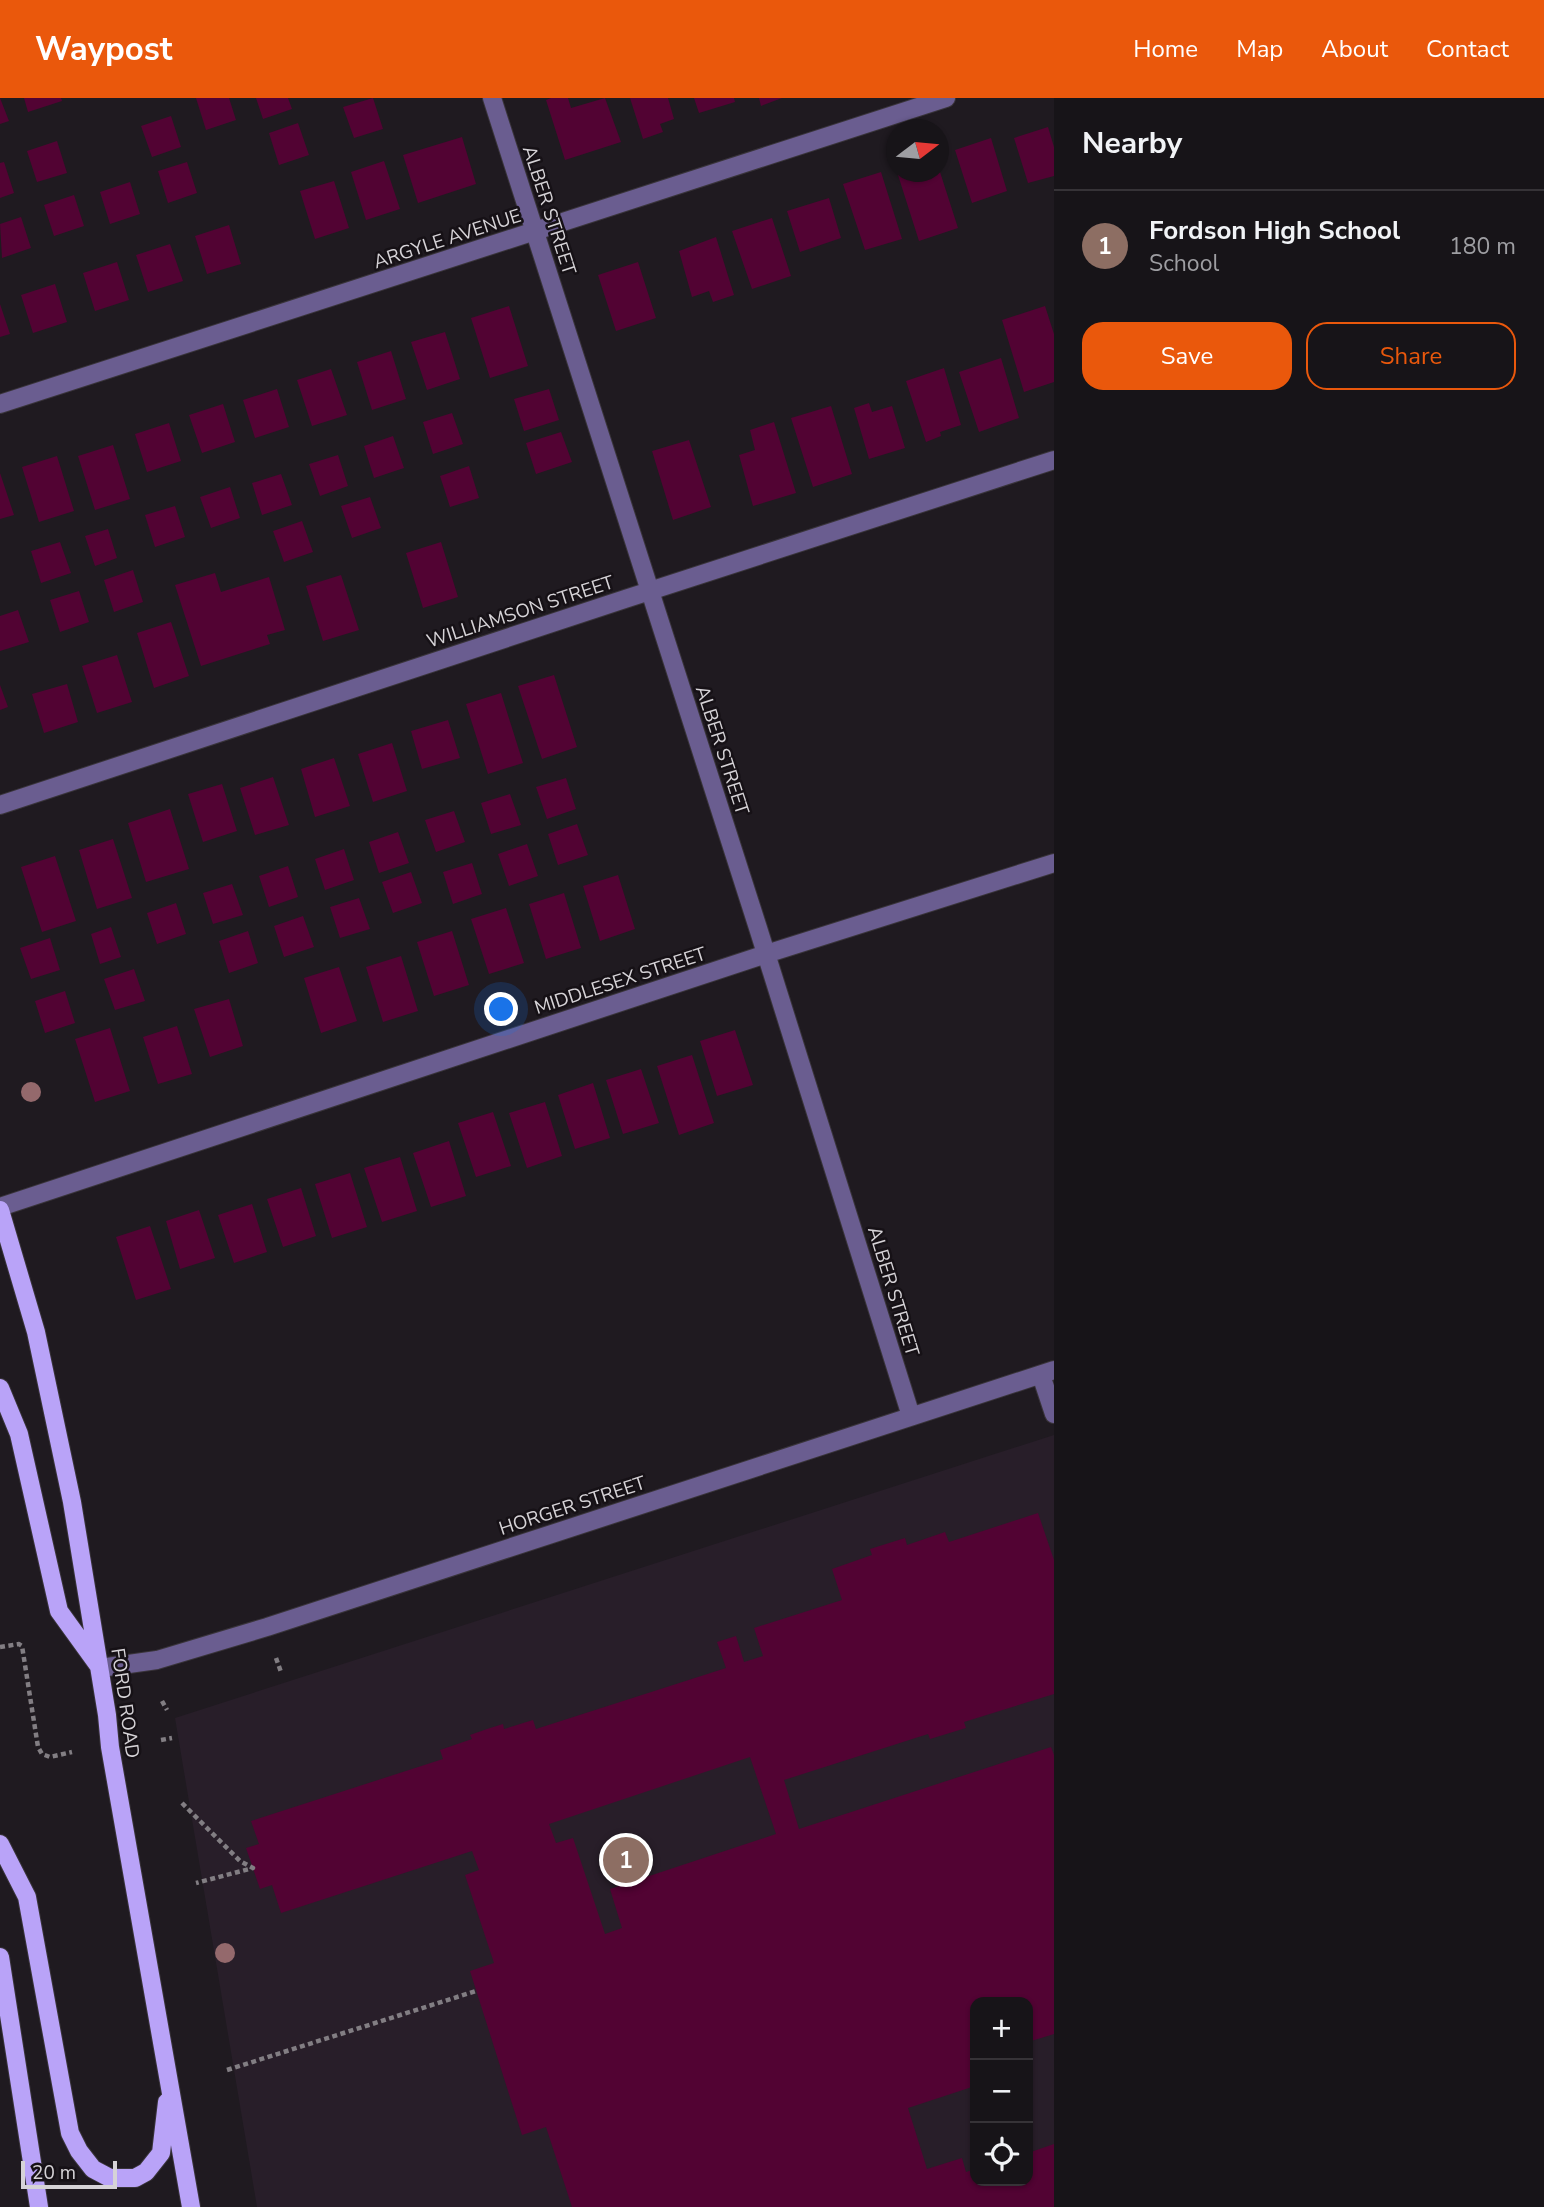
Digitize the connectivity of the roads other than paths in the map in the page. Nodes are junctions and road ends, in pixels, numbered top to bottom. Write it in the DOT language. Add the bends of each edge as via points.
graph roads {
  1 [pos="492,98"];
  2 [pos="946,98"];
  3 [pos="535,231"];
  4 [pos="0,404"];
  5 [pos="1054,460"];
  6 [pos="650,591"];
  7 [pos="0,805"];
  8 [pos="1054,863"];
  9 [pos="766,954"];
  10 [pos="0,1208"];
  11 [pos="1047,1372"];
  12 [pos="0,1388"];
  13 [pos="1054,1414"];
  14 [pos="911,1416"];
  15 [pos="100,1668"];
  16 [pos="0,1844"];
  17 [pos="0,1957"];
  18 [pos="169,2081"];
  19 [pos="39,2207"];
  20 [pos="191,2207"];
  1 -- 3 [label="street, ALBER STREET"];
  2 -- 3 [label="street, ARGYLE AVENUE"];
  3 -- 4 [label="street, ARGYLE AVENUE"];
  3 -- 6 [label="street, ALBER STREET"];
  5 -- 6 [label="street, WILLIAMSON STREET"];
  6 -- 7 [label="street, WILLIAMSON STREET"];
  6 -- 9 [label="street, ALBER STREET"];
  8 -- 9 [label="street, MIDDLESEX STREET"];
  9 -- 10 [label="street, MIDDLESEX STREET"];
  9 -- 14 [label="street, ALBER STREET"];
  10 -- 15 [label="main road, FORD ROAD" via="36,1332 72,1502"];
  11 -- 13 [label="street"];
  11 -- 14 [label="street, HORGER STREET"];
  12 -- 15 [label="main road" via="19,1434 59,1611"];
  14 -- 15 [label="street, HORGER STREET" via="267,1628 158,1660"];
  15 -- 18 [label="main road, FORD ROAD"];
  16 -- 18 [label="main road" via="27,1897 70,2133 93,2169 110,2178 135,2178 146,2172 161,2153"];
  17 -- 19 [label="main road"];
  18 -- 20 [label="main road, FORD ROAD"];
}
